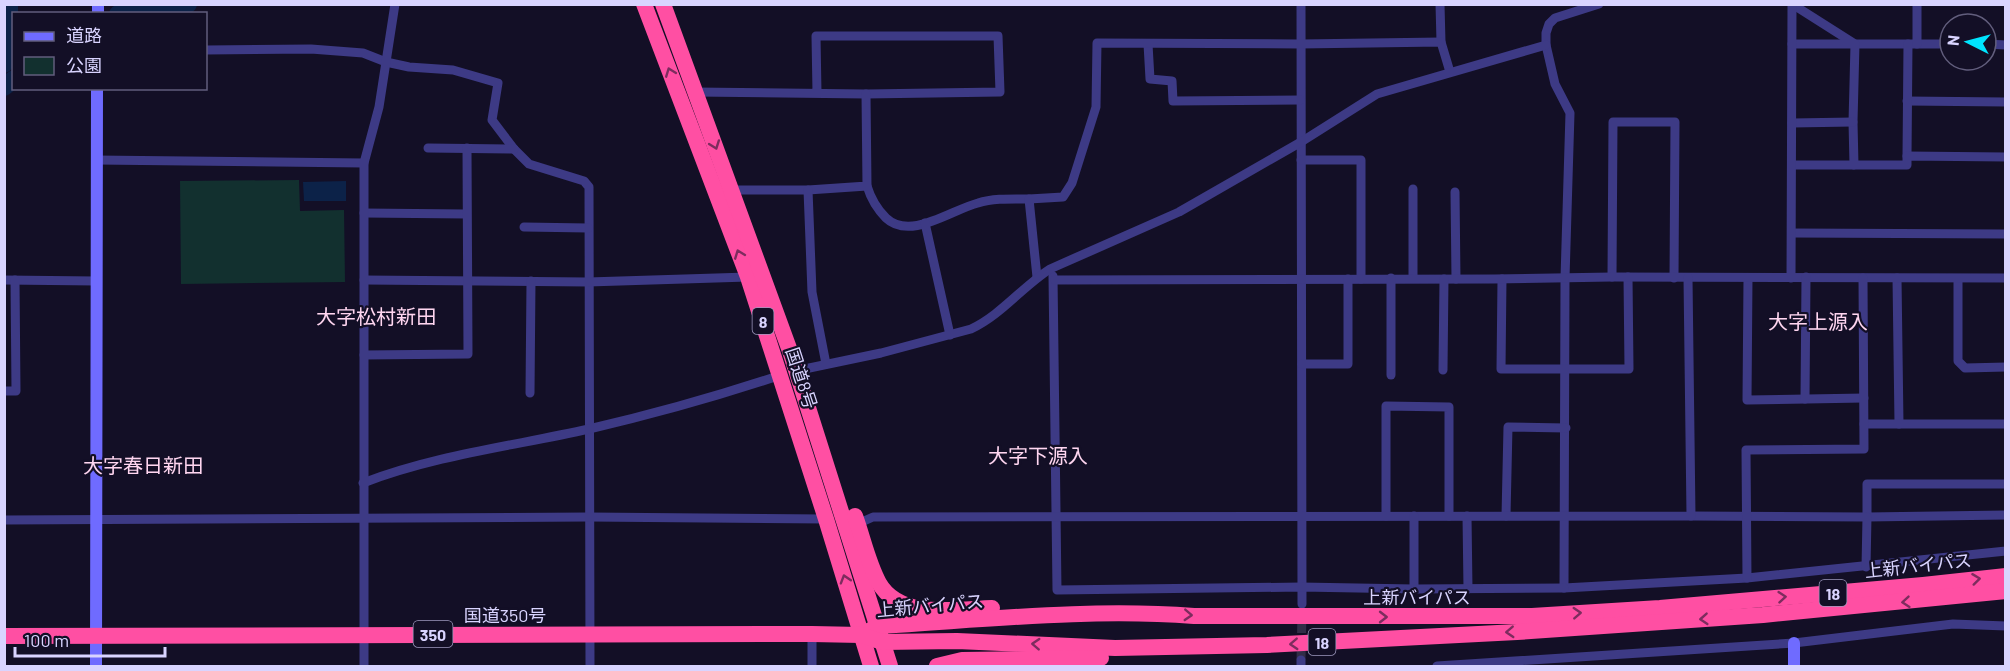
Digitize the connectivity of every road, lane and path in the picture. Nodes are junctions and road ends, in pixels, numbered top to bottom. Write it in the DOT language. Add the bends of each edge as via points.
graph roads {
  1 [pos="395,4"];
  2 [pos="1301,4"];
  3 [pos="1440,4"];
  4 [pos="1599,4"];
  5 [pos="1917,4"];
  6 [pos="1792,5"];
  7 [pos="1582,7"];
  8 [pos="646,8"];
  9 [pos="664,8"];
  10 [pos="1441,42"];
  11 [pos="1148,44"];
  12 [pos="1300,44"];
  13 [pos="1792,44"];
  14 [pos="1855,44"];
  15 [pos="1913,44"];
  16 [pos="1938,44"];
  17 [pos="1546,45"];
  18 [pos="207,50"];
  19 [pos="387,62"];
  20 [pos="1450,72"];
  21 [pos="97,90"];
  22 [pos="695,92"];
  23 [pos="817,93"];
  24 [pos="866,94"];
  25 [pos="1300,100"];
  26 [pos="1907,101"];
  27 [pos="2006,102"];
  28 [pos="1853,122"];
  29 [pos="1792,123"];
  30 [pos="1301,142"];
  31 [pos="467,147"];
  32 [pos="428,148"];
  33 [pos="514,149"];
  34 [pos="1907,156"];
  35 [pos="2006,158"];
  36 [pos="96,160"];
  37 [pos="1301,160"];
  38 [pos="364,163"];
  39 [pos="1792,165"];
  40 [pos="1854,165"];
  41 [pos="867,186"];
  42 [pos="1413,189"];
  43 [pos="731,190"];
  44 [pos="808,190"];
  45 [pos="1455,192"];
  46 [pos="1029,199"];
  47 [pos="364,213"];
  48 [pos="466,214"];
  49 [pos="925,223"];
  50 [pos="524,227"];
  51 [pos="588,228"];
  52 [pos="1792,233"];
  53 [pos="2006,234"];
  54 [pos="1050,269"];
  55 [pos="748,277"];
  56 [pos="1037,277"];
  57 [pos="1612,277"];
  58 [pos="1628,277"];
  59 [pos="1391,278"];
  60 [pos="1413,278"];
  61 [pos="1565,278"];
  62 [pos="1674,278"];
  63 [pos="1688,278"];
  64 [pos="1748,278"];
  65 [pos="1791,278"];
  66 [pos="1806,278"];
  67 [pos="1863,278"];
  68 [pos="1898,278"];
  69 [pos="2006,278"];
  70 [pos="1301,279"];
  71 [pos="1348,279"];
  72 [pos="1361,279"];
  73 [pos="1444,279"];
  74 [pos="1456,279"];
  75 [pos="1502,279"];
  76 [pos="1958,279"];
  77 [pos="4,280"];
  78 [pos="15,280"];
  79 [pos="364,280"];
  80 [pos="467,280"];
  81 [pos="1055,280"];
  82 [pos="96,281"];
  83 [pos="531,281"];
  84 [pos="588,282"];
  85 [pos="950,335"];
  86 [pos="364,355"];
  87 [pos="825,364"];
  88 [pos="1302,364"];
  89 [pos="2006,367"];
  90 [pos="1565,369"];
  91 [pos="1443,370"];
  92 [pos="789,373"];
  93 [pos="1391,375"];
  94 [pos="4,391"];
  95 [pos="530,393"];
  96 [pos="1864,398"];
  97 [pos="1805,399"];
  98 [pos="1864,424"];
  99 [pos="1899,424"];
  100 [pos="2006,424"];
  101 [pos="1566,428"];
  102 [pos="588,429"];
  103 [pos="363,483"];
  104 [pos="2006,484"];
  105 [pos="2006,515"];
  106 [pos="1302,516"];
  107 [pos="1386,516"];
  108 [pos="1414,516"];
  109 [pos="1449,516"];
  110 [pos="1467,516"];
  111 [pos="1506,516"];
  112 [pos="1691,516"];
  113 [pos="1748,516"];
  114 [pos="589,517"];
  115 [pos="1565,517"];
  116 [pos="1867,517"];
  117 [pos="1057,518"];
  118 [pos="364,519"];
  119 [pos="826,519"];
  120 [pos="4,520"];
  121 [pos="96,520"];
  122 [pos="853,526"];
  123 [pos="2006,551"];
  124 [pos="1866,567"];
  125 [pos="2006,576"];
  126 [pos="1747,578"];
  127 [pos="1301,587"];
  128 [pos="1564,588"];
  129 [pos="1414,589"];
  130 [pos="1468,589"];
  131 [pos="2006,591"];
  132 [pos="1302,604"];
  133 [pos="1147,613"];
  134 [pos="2006,626"];
  135 [pos="364,634"];
  136 [pos="812,634"];
  137 [pos="880,634"];
  138 [pos="589,635"];
  139 [pos="861,635"];
  140 [pos="4,636"];
  141 [pos="96,636"];
  142 [pos="1794,643"];
  143 [pos="1267,645"];
  144 [pos="1583,662"];
  145 [pos="1517,664"];
  146 [pos="96,666"];
  147 [pos="364,666"];
  148 [pos="590,666"];
  149 [pos="812,666"];
  150 [pos="871,666"];
  151 [pos="890,666"];
  152 [pos="938,666"];
  153 [pos="1437,666"];
  154 [pos="1455,666"];
  155 [pos="1794,666"];
  1 -- 19 [label="street"];
  2 -- 12 [label="street"];
  3 -- 10 [label="street"];
  4 -- 7 [label="street"];
  5 -- 15 [label="street"];
  6 -- 13 [label="street"];
  6 -- 14 [label="street"];
  7 -- 17 [label="street" via="1549,24"];
  55 -- 8 [label="highway, 国道8号 / 8, one-way"];
  9 -- 22 [label="highway, 国道8号 / 8"];
  10 -- 12 [label="street"];
  10 -- 20 [label="street"];
  11 -- 12 [label="street"];
  11 -- 25 [label="street" via="1150,79 1172,81 1173,101"];
  11 -- 46 [label="street" via="1096,43 1096,107 1072,183 1063,197"];
  12 -- 25 [label="street"];
  13 -- 14 [label="street"];
  13 -- 29 [label="street"];
  14 -- 15 [label="street"];
  14 -- 28 [label="street"];
  15 -- 16 [label="street"];
  15 -- 26 [label="street"];
  17 -- 20 [label="street"];
  17 -- 61 [label="street" via="1555,84 1570,113"];
  18 -- 19 [label="street" via="311,49 363,53"];
  19 -- 33 [label="street" via="453,70 498,83 492,120"];
  19 -- 38 [label="street"];
  20 -- 30 [label="street" via="1377,94"];
  21 -- 36 [label="street"];
  22 -- 23 [label="street"];
  22 -- 43 [label="highway, 国道8号 / 8, one-way"];
  23 -- 24 [label="street"];
  23 -- 24 [label="street" via="816,36 999,36 1000,92"];
  24 -- 41 [label="street"];
  25 -- 30 [label="street"];
  26 -- 27 [label="street"];
  26 -- 34 [label="street"];
  28 -- 29 [label="street"];
  28 -- 40 [label="street"];
  29 -- 39 [label="street"];
  30 -- 37 [label="street"];
  30 -- 54 [label="street" via="1179,212"];
  31 -- 32 [label="street"];
  31 -- 33 [label="street"];
  31 -- 48 [label="street"];
  33 -- 51 [label="street" via="529,164 584,181 588,187"];
  34 -- 35 [label="street"];
  34 -- 40 [label="street" via="1907,165"];
  36 -- 38 [label="street"];
  36 -- 82 [label="street"];
  37 -- 70 [label="street"];
  37 -- 72 [label="street" via="1361,160"];
  38 -- 47 [label="street"];
  39 -- 40 [label="street"];
  39 -- 52 [label="street"];
  41 -- 44 [label="street"];
  41 -- 49 [label="street" via="875,205 895,225"];
  42 -- 60 [label="street"];
  43 -- 44 [label="street"];
  43 -- 92 [label="highway, 国道8号 / 8"];
  44 -- 87 [label="street" via="812,292"];
  45 -- 74 [label="street"];
  46 -- 49 [label="street" via="988,200"];
  46 -- 56 [label="street"];
  47 -- 48 [label="street"];
  47 -- 79 [label="street"];
  48 -- 80 [label="street"];
  49 -- 85 [label="street"];
  50 -- 51 [label="street"];
  51 -- 84 [label="street"];
  52 -- 53 [label="street"];
  52 -- 65 [label="street"];
  54 -- 56 [label="street"];
  54 -- 81 [label="street"];
  55 -- 84 [label="street"];
  55 -- 92 [label="highway, 国道8号 / 8"];
  56 -- 85 [label="street" via="984,323"];
  57 -- 58 [label="street"];
  57 -- 61 [label="street"];
  57 -- 62 [label="street" via="1613,122 1675,122"];
  58 -- 62 [label="street"];
  58 -- 90 [label="street" via="1629,369"];
  59 -- 60 [label="street"];
  59 -- 72 [label="street"];
  59 -- 93 [label="street"];
  60 -- 73 [label="street"];
  61 -- 75 [label="street"];
  61 -- 90 [label="street"];
  62 -- 63 [label="street"];
  63 -- 64 [label="street"];
  63 -- 112 [label="street"];
  64 -- 65 [label="street"];
  64 -- 97 [label="street" via="1748,400"];
  65 -- 66 [label="street"];
  66 -- 67 [label="street"];
  66 -- 97 [label="street"];
  67 -- 68 [label="street"];
  67 -- 96 [label="street"];
  68 -- 76 [label="street"];
  68 -- 99 [label="street"];
  69 -- 76 [label="street"];
  70 -- 71 [label="street"];
  70 -- 81 [label="street"];
  70 -- 88 [label="street"];
  71 -- 72 [label="street"];
  71 -- 88 [label="street" via="1348,364"];
  73 -- 74 [label="street"];
  73 -- 91 [label="street"];
  74 -- 75 [label="street"];
  75 -- 90 [label="street" via="1502,369"];
  76 -- 89 [label="street" via="1958,361 1965,368"];
  77 -- 78 [label="street"];
  78 -- 82 [label="street"];
  78 -- 94 [label="street" via="16,391"];
  79 -- 80 [label="street"];
  79 -- 86 [label="street"];
  80 -- 83 [label="street"];
  80 -- 86 [label="street" via="468,354"];
  81 -- 117 [label="street"];
  82 -- 121 [label="street"];
  83 -- 84 [label="street"];
  83 -- 95 [label="street"];
  84 -- 102 [label="street"];
  85 -- 87 [label="street"];
  86 -- 103 [label="street"];
  87 -- 92 [label="street"];
  88 -- 106 [label="street"];
  90 -- 101 [label="street"];
  92 -- 102 [label="street" via="677,408"];
  92 -- 119 [label="highway, 国道8号 / 8"];
  92 -- 122 [label="highway, 国道8号 / 8" via="838,470"];
  96 -- 97 [label="street"];
  96 -- 98 [label="street"];
  98 -- 99 [label="street"];
  98 -- 113 [label="street" via="1864,450 1746,450"];
  99 -- 100 [label="street"];
  101 -- 111 [label="street" via="1508,427"];
  101 -- 115 [label="street"];
  102 -- 103 [label="street" via="440,459"];
  102 -- 114 [label="street"];
  103 -- 118 [label="street"];
  104 -- 116 [label="street" via="1867,484"];
  105 -- 116 [label="street"];
  106 -- 107 [label="street"];
  106 -- 117 [label="street"];
  106 -- 127 [label="street"];
  107 -- 108 [label="street"];
  107 -- 109 [label="street" via="1386,406 1449,407"];
  108 -- 109 [label="street"];
  108 -- 129 [label="street"];
  109 -- 110 [label="street"];
  110 -- 111 [label="street"];
  110 -- 130 [label="street"];
  111 -- 115 [label="street"];
  112 -- 113 [label="street"];
  112 -- 115 [label="street"];
  113 -- 116 [label="street"];
  113 -- 126 [label="street"];
  114 -- 118 [label="street"];
  114 -- 119 [label="street"];
  114 -- 138 [label="street"];
  115 -- 128 [label="street"];
  116 -- 124 [label="street"];
  117 -- 122 [label="street" via="873,517"];
  117 -- 127 [label="street" via="1057,590"];
  118 -- 121 [label="street"];
  118 -- 135 [label="street"];
  139 -- 119 [label="highway, 国道8号 / 8, one-way"];
  120 -- 121 [label="street"];
  121 -- 141 [label="street"];
  122 -- 133 [label="highway" via="880,584 888,594 906,604 932,609 1066,607"];
  122 -- 137 [label="highway"];
  123 -- 124 [label="street"];
  124 -- 126 [label="street"];
  133 -- 125 [label="highway, 上新バイパス / 18, one-way" via="1532,615 1684,606"];
  126 -- 128 [label="street"];
  127 -- 129 [label="street"];
  127 -- 132 [label="street"];
  128 -- 130 [label="street"];
  129 -- 130 [label="street"];
  131 -- 143 [label="highway, 上新バイパス / 18, one-way" via="1751,616"];
  133 -- 137 [label="highway, 上新バイパス / 18" via="1066,615"];
  134 -- 142 [label="street" via="1953,624"];
  135 -- 138 [label="highway, 国道350号 / 350"];
  135 -- 141 [label="highway, 国道350号 / 350"];
  135 -- 147 [label="street"];
  136 -- 138 [label="highway, 国道350号 / 350"];
  136 -- 139 [label="highway, 国道350号 / 350"];
  136 -- 149 [label="street"];
  137 -- 139 [label="highway, 上新バイパス / 18"];
  143 -- 137 [label="highway, 上新バイパス / 18, one-way" via="1115,648"];
  137 -- 151 [label="highway"];
  138 -- 148 [label="street"];
  139 -- 150 [label="highway, 国道8号 / 8"];
  140 -- 141 [label="highway, 国道350号 / 350"];
  141 -- 146 [label="street"];
  142 -- 144 [label="street"];
  142 -- 155 [label="street"];
  143 -- 152 [label="highway" via="1113,657 962,660"];
  144 -- 145 [label="street"];
  145 -- 154 [label="street"];
  153 -- 154 [label="street"];
}
